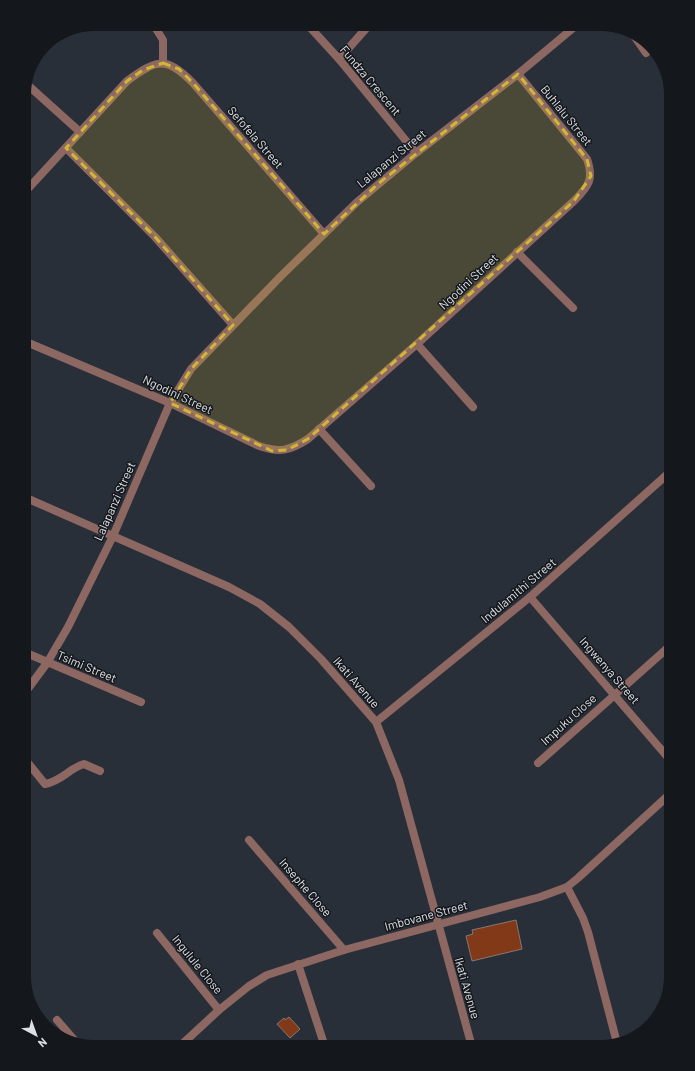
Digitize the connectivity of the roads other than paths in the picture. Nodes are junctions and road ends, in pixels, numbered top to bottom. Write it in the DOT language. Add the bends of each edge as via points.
graph roads {
  1 [pos="157,31"];
  2 [pos="313,31"];
  3 [pos="364,31"];
  4 [pos="570,31"];
  5 [pos="642,47"];
  6 [pos="646,53"];
  7 [pos="339,59"];
  8 [pos="163,63"];
  9 [pos="518,74"];
  10 [pos="31,88"];
  11 [pos="80,132"];
  12 [pos="66,148"];
  13 [pos="416,153"];
  14 [pos="591,176"];
  15 [pos="31,186"];
  16 [pos="324,234"];
  17 [pos="518,252"];
  18 [pos="573,308"];
  19 [pos="233,324"];
  20 [pos="31,344"];
  21 [pos="417,344"];
  22 [pos="170,403"];
  23 [pos="473,407"];
  24 [pos="319,429"];
  25 [pos="664,477"];
  26 [pos="371,486"];
  27 [pos="31,500"];
  28 [pos="113,536"];
  29 [pos="530,597"];
  30 [pos="664,651"];
  31 [pos="31,655"];
  32 [pos="47,663"];
  33 [pos="31,685"];
  34 [pos="615,694"];
  35 [pos="141,702"];
  36 [pos="376,722"];
  37 [pos="664,753"];
  38 [pos="538,763"];
  39 [pos="31,767"];
  40 [pos="100,771"];
  41 [pos="664,799"];
  42 [pos="249,840"];
  43 [pos="567,887"];
  44 [pos="437,924"];
  45 [pos="157,933"];
  46 [pos="344,950"];
  47 [pos="298,964"];
  48 [pos="219,1010"];
  49 [pos="57,1020"];
  50 [pos="70,1035"];
  51 [pos="616,1038"];
  52 [pos="187,1040"];
  53 [pos="323,1040"];
  54 [pos="470,1040"];
  1 -- 8 [label="street" via="163,40"];
  2 -- 7 [label="street, Fundza Crescent"];
  3 -- 7 [label="street"];
  4 -- 9 [label="street, Lalapanzi Street"];
  5 -- 6 [label="street"];
  7 -- 13 [label="street, Fundza Crescent"];
  8 -- 11 [label="street" via="143,70 127,81"];
  8 -- 16 [label="street, Sefofela Street" via="179,69 193,83"];
  9 -- 13 [label="street, Lalapanzi Street"];
  9 -- 14 [label="street, Buhlalu Street" via="581,149 587,159"];
  10 -- 11 [label="street"];
  11 -- 12 [label="street"];
  12 -- 15 [label="street"];
  12 -- 19 [label="street" via="155,237"];
  13 -- 16 [label="street, Lalapanzi Street" via="378,183"];
  14 -- 17 [label="street, Ngodini Street" via="582,192"];
  16 -- 19 [label="street, Lalapanzi Street"];
  17 -- 18 [label="street"];
  17 -- 21 [label="street, Ngodini Street"];
  19 -- 22 [label="street, Lalapanzi Street" via="191,369"];
  20 -- 22 [label="street, Ngodini Street"];
  21 -- 23 [label="street"];
  21 -- 24 [label="street, Ngodini Street"];
  22 -- 24 [label="street, Ngodini Street" via="272,451 287,450 298,445"];
  22 -- 28 [label="street, Lalapanzi Street"];
  24 -- 26 [label="street"];
  25 -- 29 [label="street, Indulamithi Street"];
  27 -- 28 [label="street, Ikati Avenue"];
  28 -- 32 [label="street, Lalapanzi Street" via="68,627"];
  28 -- 36 [label="street, Ikati Avenue" via="230,587 260,604 289,627 321,659"];
  29 -- 34 [label="street, Ingwenya Street"];
  29 -- 36 [label="street, Indulamithi Street"];
  30 -- 34 [label="street, Impuku Close"];
  31 -- 32 [label="street, Tsimi Street"];
  32 -- 33 [label="street, Lalapanzi Street"];
  32 -- 35 [label="street, Tsimi Street"];
  34 -- 37 [label="street, Ingwenya Street"];
  34 -- 38 [label="street, Impuku Close"];
  36 -- 44 [label="street, Ikati Avenue" via="399,780"];
  39 -- 40 [label="street" via="45,784 55,782 74,767 84,764"];
  41 -- 43 [label="street, Imbovane Street"];
  42 -- 46 [label="street, Insephe Close"];
  43 -- 44 [label="street, Imbovane Street" via="540,897"];
  43 -- 51 [label="street" via="588,932"];
  44 -- 46 [label="street, Imbovane Street"];
  44 -- 54 [label="street, Ikati Avenue"];
  45 -- 48 [label="street, Ingulule Close"];
  46 -- 47 [label="street, Imbovane Street"];
  47 -- 48 [label="street, Imbovane Street" via="268,975 249,986"];
  47 -- 53 [label="street"];
  48 -- 52 [label="street, Imbovane Street"];
  49 -- 50 [label="street"];
}
